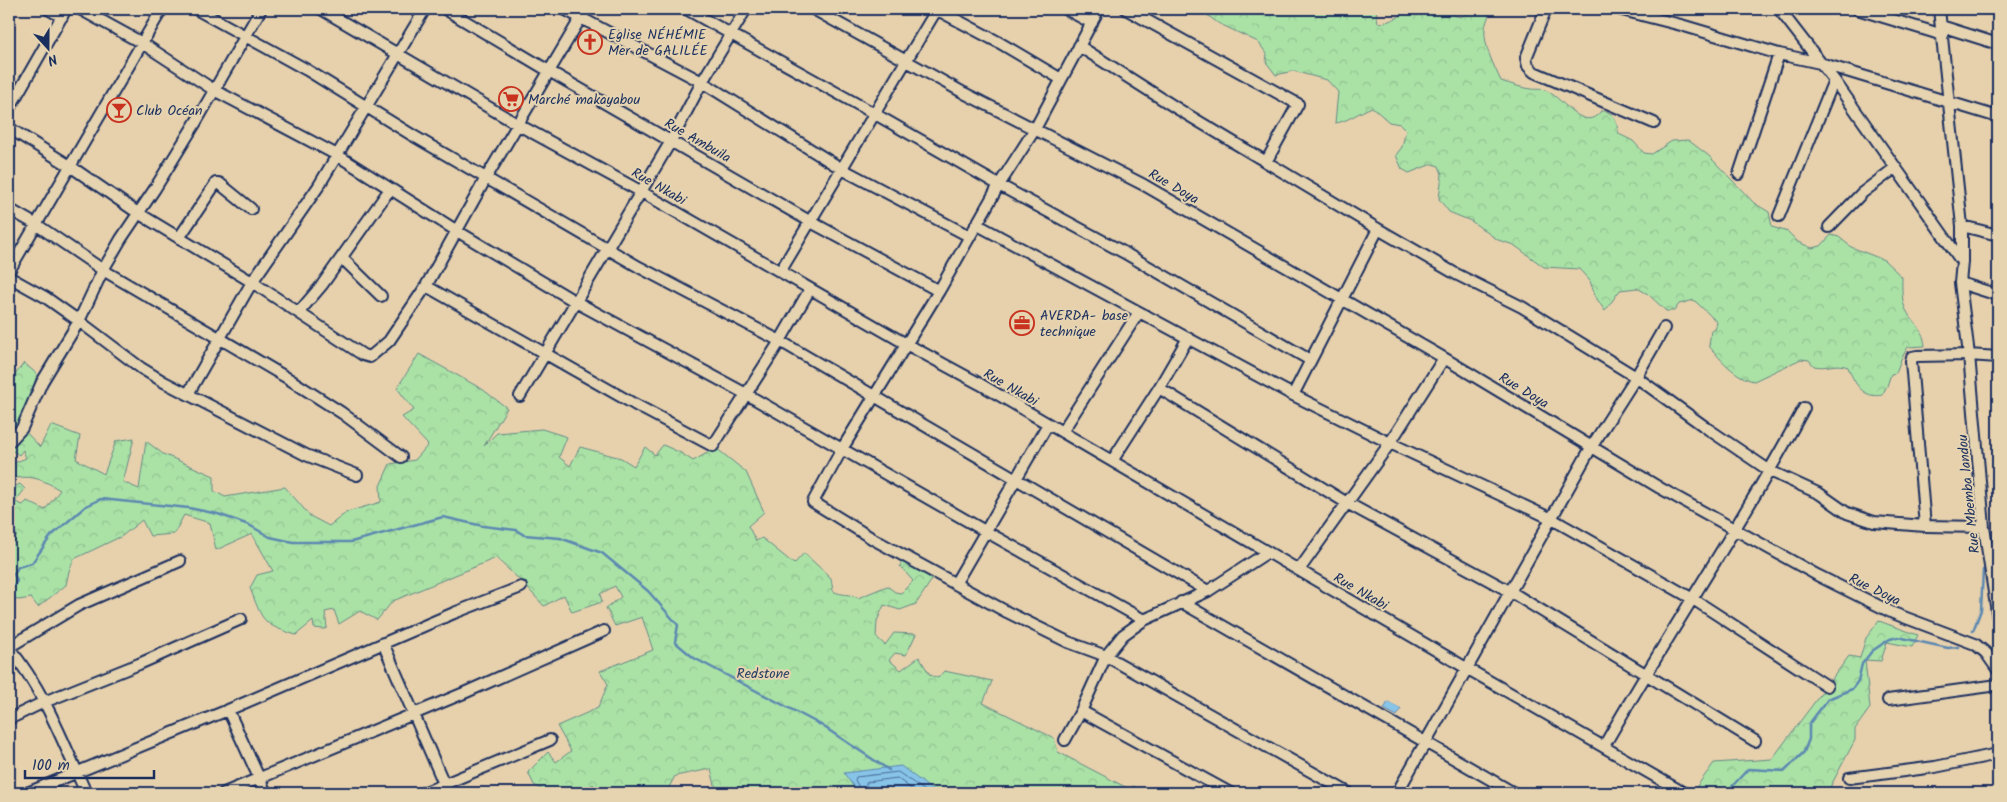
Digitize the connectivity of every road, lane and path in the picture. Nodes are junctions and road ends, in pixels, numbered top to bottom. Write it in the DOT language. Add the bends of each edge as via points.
graph roads {
  1 [pos="48,9"];
  2 [pos="80,9"];
  3 [pos="162,9"];
  4 [pos="196,9"];
  5 [pos="261,9"];
  6 [pos="321,9"];
  7 [pos="425,9"];
  8 [pos="445,9"];
  9 [pos="564,9"];
  10 [pos="586,9"];
  11 [pos="686,9"];
  12 [pos="746,9"];
  13 [pos="813,9"];
  14 [pos="937,9"];
  15 [pos="1066,9"];
  16 [pos="1099,9"];
  17 [pos="1126,9"];
  18 [pos="1546,9"];
  19 [pos="1618,9"];
  20 [pos="1779,9"];
  21 [pos="1857,9"];
  22 [pos="1939,9"];
  23 [pos="64,13"];
  24 [pos="581,18"];
  25 [pos="1092,22"];
  26 [pos="1942,30"];
  27 [pos="731,35"];
  28 [pos="245,36"];
  29 [pos="142,43"];
  30 [pos="1998,44"];
  31 [pos="1079,46"];
  32 [pos="398,53"];
  33 [pos="1779,54"];
  34 [pos="905,60"];
  35 [pos="1820,62"];
  36 [pos="549,71"];
  37 [pos="1061,79"];
  38 [pos="1834,80"];
  39 [pos="702,82"];
  40 [pos="214,90"];
  41 [pos="1950,101"];
  42 [pos="366,107"];
  43 [pos="9,109"];
  44 [pos="876,114"];
  45 [pos="1998,117"];
  46 [pos="1654,123"];
  47 [pos="517,124"];
  48 [pos="9,128"];
  49 [pos="1035,129"];
  50 [pos="671,141"];
  51 [pos="337,155"];
  52 [pos="1266,162"];
  53 [pos="70,166"];
  54 [pos="1895,168"];
  55 [pos="842,169"];
  56 [pos="1739,174"];
  57 [pos="486,178"];
  58 [pos="999,185"];
  59 [pos="390,189"];
  60 [pos="640,190"];
  61 [pos="9,209"];
  62 [pos="251,209"];
  63 [pos="138,213"];
  64 [pos="1779,216"];
  65 [pos="811,222"];
  66 [pos="976,224"];
  67 [pos="37,225"];
  68 [pos="1962,226"];
  69 [pos="1829,227"];
  70 [pos="1378,229"];
  71 [pos="457,231"];
  72 [pos="1998,235"];
  73 [pos="969,236"];
  74 [pos="179,238"];
  75 [pos="607,248"];
  76 [pos="342,258"];
  77 [pos="1962,262"];
  78 [pos="103,270"];
  79 [pos="9,271"];
  80 [pos="780,272"];
  81 [pos="9,277"];
  82 [pos="252,282"];
  83 [pos="1960,283"];
  84 [pos="426,286"];
  85 [pos="810,289"];
  86 [pos="939,291"];
  87 [pos="381,296"];
  88 [pos="1998,296"];
  89 [pos="1341,298"];
  90 [pos="576,302"];
  91 [pos="298,312"];
  92 [pos="1139,312"];
  93 [pos="79,321"];
  94 [pos="1664,328"];
  95 [pos="1188,338"];
  96 [pos="219,339"];
  97 [pos="780,341"];
  98 [pos="908,345"];
  99 [pos="546,353"];
  100 [pos="1998,357"];
  101 [pos="1444,358"];
  102 [pos="1310,360"];
  103 [pos="1969,360"];
  104 [pos="1636,376"];
  105 [pos="1159,388"];
  106 [pos="188,394"];
  107 [pos="746,394"];
  108 [pos="1292,394"];
  109 [pos="520,396"];
  110 [pos="876,397"];
  111 [pos="1804,408"];
  112 [pos="1048,424"];
  113 [pos="1062,432"];
  114 [pos="11,437"];
  115 [pos="1390,443"];
  116 [pos="1592,446"];
  117 [pos="842,450"];
  118 [pos="401,457"];
  119 [pos="1112,461"];
  120 [pos="1770,471"];
  121 [pos="357,475"];
  122 [pos="1016,478"];
  123 [pos="1347,503"];
  124 [pos="1552,519"];
  125 [pos="1925,526"];
  126 [pos="1984,527"];
  127 [pos="1734,529"];
  128 [pos="985,532"];
  129 [pos="1268,552"];
  130 [pos="180,561"];
  131 [pos="1299,570"];
  132 [pos="955,584"];
  133 [pos="521,587"];
  134 [pos="1208,591"];
  135 [pos="1511,592"];
  136 [pos="1693,599"];
  137 [pos="1181,602"];
  138 [pos="241,619"];
  139 [pos="1998,619"];
  140 [pos="1144,620"];
  141 [pos="604,631"];
  142 [pos="384,643"];
  143 [pos="9,648"];
  144 [pos="1106,656"];
  145 [pos="1468,669"];
  146 [pos="1998,670"];
  147 [pos="1646,673"];
  148 [pos="1998,685"];
  149 [pos="1827,686"];
  150 [pos="1888,700"];
  151 [pos="44,702"];
  152 [pos="228,710"];
  153 [pos="1081,711"];
  154 [pos="415,712"];
  155 [pos="9,719"];
  156 [pos="550,740"];
  157 [pos="1065,740"];
  158 [pos="1755,741"];
  159 [pos="1425,744"];
  160 [pos="1604,746"];
  161 [pos="1998,754"];
  162 [pos="76,772"];
  163 [pos="259,778"];
  164 [pos="1849,778"];
  165 [pos="446,789"];
  166 [pos="27,793"];
  167 [pos="86,793"];
  168 [pos="224,793"];
  169 [pos="266,793"];
  170 [pos="423,793"];
  171 [pos="1230,793"];
  172 [pos="1349,793"];
  173 [pos="1397,793"];
  174 [pos="1514,793"];
  175 [pos="1684,793"];
  1 -- 23 [label="street"];
  2 -- 29 [label="street"];
  3 -- 29 [label="street"];
  4 -- 28 [label="street"];
  5 -- 28 [label="street"];
  6 -- 32 [label="street, Rue Nkabi"];
  7 -- 32 [label="street"];
  8 -- 36 [label="street, Rue Ambuila"];
  9 -- 24 [label="street"];
  10 -- 24 [label="street"];
  11 -- 27 [label="street"];
  12 -- 27 [label="street"];
  13 -- 34 [label="street, Rue Doya"];
  14 -- 34 [label="street"];
  14 -- 37 [label="street"];
  15 -- 25 [label="street"];
  16 -- 25 [label="street"];
  17 -- 52 [label="street" via="1298,104"];
  18 -- 46 [label="street" via="1526,58 1528,66 1534,72"];
  19 -- 33 [label="street"];
  20 -- 35 [label="street"];
  21 -- 26 [label="street"];
  22 -- 26 [label="street, Rue Mbemba landou"];
  23 -- 43 [label="street"];
  24 -- 36 [label="street"];
  24 -- 39 [label="street"];
  25 -- 31 [label="street"];
  26 -- 30 [label="street"];
  26 -- 41 [label="street, Rue Mbemba landou"];
  27 -- 39 [label="street"];
  27 -- 44 [label="street"];
  28 -- 40 [label="street"];
  28 -- 42 [label="street"];
  29 -- 40 [label="street"];
  29 -- 53 [label="street"];
  31 -- 37 [label="street"];
  31 -- 52 [label="street"];
  32 -- 42 [label="street"];
  32 -- 47 [label="street, Rue Nkabi"];
  33 -- 35 [label="street"];
  33 -- 56 [label="street"];
  34 -- 44 [label="street"];
  34 -- 49 [label="street, Rue Doya"];
  35 -- 38 [label="street"];
  35 -- 41 [label="street"];
  36 -- 47 [label="street"];
  36 -- 50 [label="street, Rue Ambuila"];
  37 -- 49 [label="street"];
  38 -- 54 [label="street"];
  38 -- 64 [label="street"];
  39 -- 50 [label="street"];
  39 -- 55 [label="street"];
  40 -- 51 [label="street"];
  40 -- 63 [label="street"];
  41 -- 45 [label="street"];
  41 -- 68 [label="street, Rue Mbemba landou"];
  42 -- 51 [label="street"];
  42 -- 57 [label="street"];
  44 -- 55 [label="street"];
  44 -- 58 [label="street"];
  47 -- 57 [label="street"];
  47 -- 60 [label="street, Rue Nkabi"];
  48 -- 53 [label="street"];
  49 -- 58 [label="street"];
  49 -- 89 [label="street, Rue Doya" via="1144,185"];
  50 -- 60 [label="street"];
  50 -- 65 [label="street, Rue Ambuila"];
  51 -- 59 [label="street"];
  51 -- 82 [label="street"];
  52 -- 70 [label="street"];
  53 -- 63 [label="street"];
  53 -- 67 [label="street"];
  54 -- 69 [label="street" via="1862,193"];
  54 -- 77 [label="street"];
  55 -- 65 [label="street"];
  55 -- 73 [label="street"];
  57 -- 71 [label="street"];
  57 -- 75 [label="street"];
  58 -- 66 [label="street"];
  58 -- 102 [label="street"];
  59 -- 71 [label="street"];
  59 -- 76 [label="street"];
  60 -- 75 [label="street"];
  60 -- 80 [label="street, Rue Nkabi"];
  61 -- 67 [label="street"];
  62 -- 74 [label="street" via="216,183"];
  63 -- 74 [label="street"];
  63 -- 78 [label="street"];
  65 -- 80 [label="street"];
  65 -- 86 [label="street, Rue Ambuila"];
  66 -- 73 [label="street"];
  66 -- 92 [label="street"];
  67 -- 78 [label="street"];
  67 -- 79 [label="street"];
  68 -- 72 [label="street"];
  68 -- 77 [label="street, Rue Mbemba landou"];
  70 -- 89 [label="street"];
  70 -- 104 [label="street" via="1522,307"];
  71 -- 84 [label="street"];
  71 -- 90 [label="street"];
  73 -- 86 [label="street"];
  74 -- 82 [label="street"];
  75 -- 90 [label="street"];
  75 -- 97 [label="street"];
  76 -- 87 [label="street"];
  76 -- 91 [label="street"];
  77 -- 83 [label="street, Rue Mbemba landou"];
  78 -- 93 [label="street"];
  78 -- 96 [label="street"];
  80 -- 85 [label="street, Rue Nkabi"];
  81 -- 93 [label="street"];
  82 -- 91 [label="street"];
  82 -- 96 [label="street"];
  83 -- 88 [label="street"];
  83 -- 103 [label="street, Rue Mbemba landou"];
  84 -- 91 [label="street" via="389,341 370,357"];
  84 -- 99 [label="street"];
  85 -- 97 [label="street"];
  85 -- 98 [label="street, Rue Nkabi"];
  86 -- 98 [label="street"];
  89 -- 101 [label="street, Rue Doya"];
  89 -- 102 [label="street"];
  90 -- 99 [label="street"];
  90 -- 107 [label="street"];
  92 -- 95 [label="street"];
  92 -- 113 [label="street"];
  93 -- 106 [label="street" via="141,368"];
  93 -- 114 [label="street" via="50,367 22,428"];
  94 -- 104 [label="street"];
  95 -- 105 [label="street"];
  95 -- 108 [label="street"];
  96 -- 106 [label="street"];
  96 -- 118 [label="street" via="334,408"];
  97 -- 107 [label="street"];
  97 -- 110 [label="street"];
  98 -- 110 [label="street"];
  98 -- 112 [label="street, Rue Nkabi"];
  99 -- 107 [label="street" via="712,446"];
  99 -- 109 [label="street"];
  100 -- 103 [label="street"];
  101 -- 115 [label="street"];
  101 -- 116 [label="street, Rue Doya"];
  102 -- 108 [label="street"];
  103 -- 125 [label="street" via="1917,356 1911,361"];
  103 -- 126 [label="street, Rue Mbemba landou"];
  104 -- 116 [label="street"];
  104 -- 120 [label="street"];
  105 -- 119 [label="street"];
  105 -- 123 [label="street"];
  106 -- 121 [label="street" via="306,455"];
  107 -- 117 [label="street"];
  108 -- 115 [label="street"];
  110 -- 117 [label="street"];
  110 -- 122 [label="street"];
  111 -- 120 [label="street"];
  112 -- 113 [label="street, Rue Nkabi"];
  112 -- 122 [label="street"];
  113 -- 119 [label="street, Rue Nkabi"];
  115 -- 123 [label="street"];
  115 -- 124 [label="street"];
  116 -- 124 [label="street"];
  116 -- 127 [label="street, Rue Doya"];
  117 -- 128 [label="street"];
  117 -- 132 [label="street" via="814,504"];
  119 -- 129 [label="street, Rue Nkabi"];
  120 -- 125 [label="street" via="1868,521"];
  120 -- 127 [label="street"];
  122 -- 128 [label="street"];
  122 -- 134 [label="street"];
  123 -- 131 [label="street"];
  123 -- 135 [label="street"];
  124 -- 135 [label="street"];
  124 -- 136 [label="street"];
  125 -- 126 [label="street"];
  126 -- 139 [label="street, Rue Mbemba landou"];
  127 -- 136 [label="street"];
  127 -- 146 [label="street, Rue Doya" via="1862,599 1975,644"];
  128 -- 132 [label="street"];
  128 -- 140 [label="street"];
  129 -- 131 [label="street, Rue Nkabi"];
  129 -- 134 [label="street"];
  130 -- 143 [label="street" via="79,605"];
  131 -- 145 [label="street, Rue Nkabi"];
  132 -- 144 [label="street" via="1068,642"];
  133 -- 142 [label="street"];
  134 -- 137 [label="street"];
  135 -- 145 [label="street"];
  135 -- 147 [label="street"];
  136 -- 147 [label="street"];
  136 -- 149 [label="street"];
  137 -- 140 [label="street"];
  137 -- 159 [label="street"];
  138 -- 151 [label="street"];
  140 -- 144 [label="street" via="1113,644"];
  141 -- 154 [label="street"];
  142 -- 152 [label="street"];
  142 -- 154 [label="street"];
  143 -- 151 [label="street"];
  144 -- 153 [label="street"];
  144 -- 172 [label="street"];
  145 -- 159 [label="street"];
  145 -- 160 [label="street, Rue Nkabi"];
  147 -- 158 [label="street"];
  147 -- 160 [label="street"];
  148 -- 150 [label="street"];
  151 -- 155 [label="street"];
  151 -- 162 [label="street"];
  152 -- 162 [label="street"];
  152 -- 163 [label="street"];
  153 -- 157 [label="street"];
  153 -- 171 [label="street"];
  154 -- 163 [label="street"];
  154 -- 165 [label="street"];
  156 -- 165 [label="street"];
  159 -- 173 [label="street"];
  159 -- 174 [label="street"];
  160 -- 175 [label="street, Rue Nkabi"];
  161 -- 164 [label="street" via="1935,767"];
  162 -- 166 [label="street"];
  162 -- 167 [label="street"];
  163 -- 168 [label="street"];
  163 -- 169 [label="street"];
  165 -- 170 [label="street"];
}
